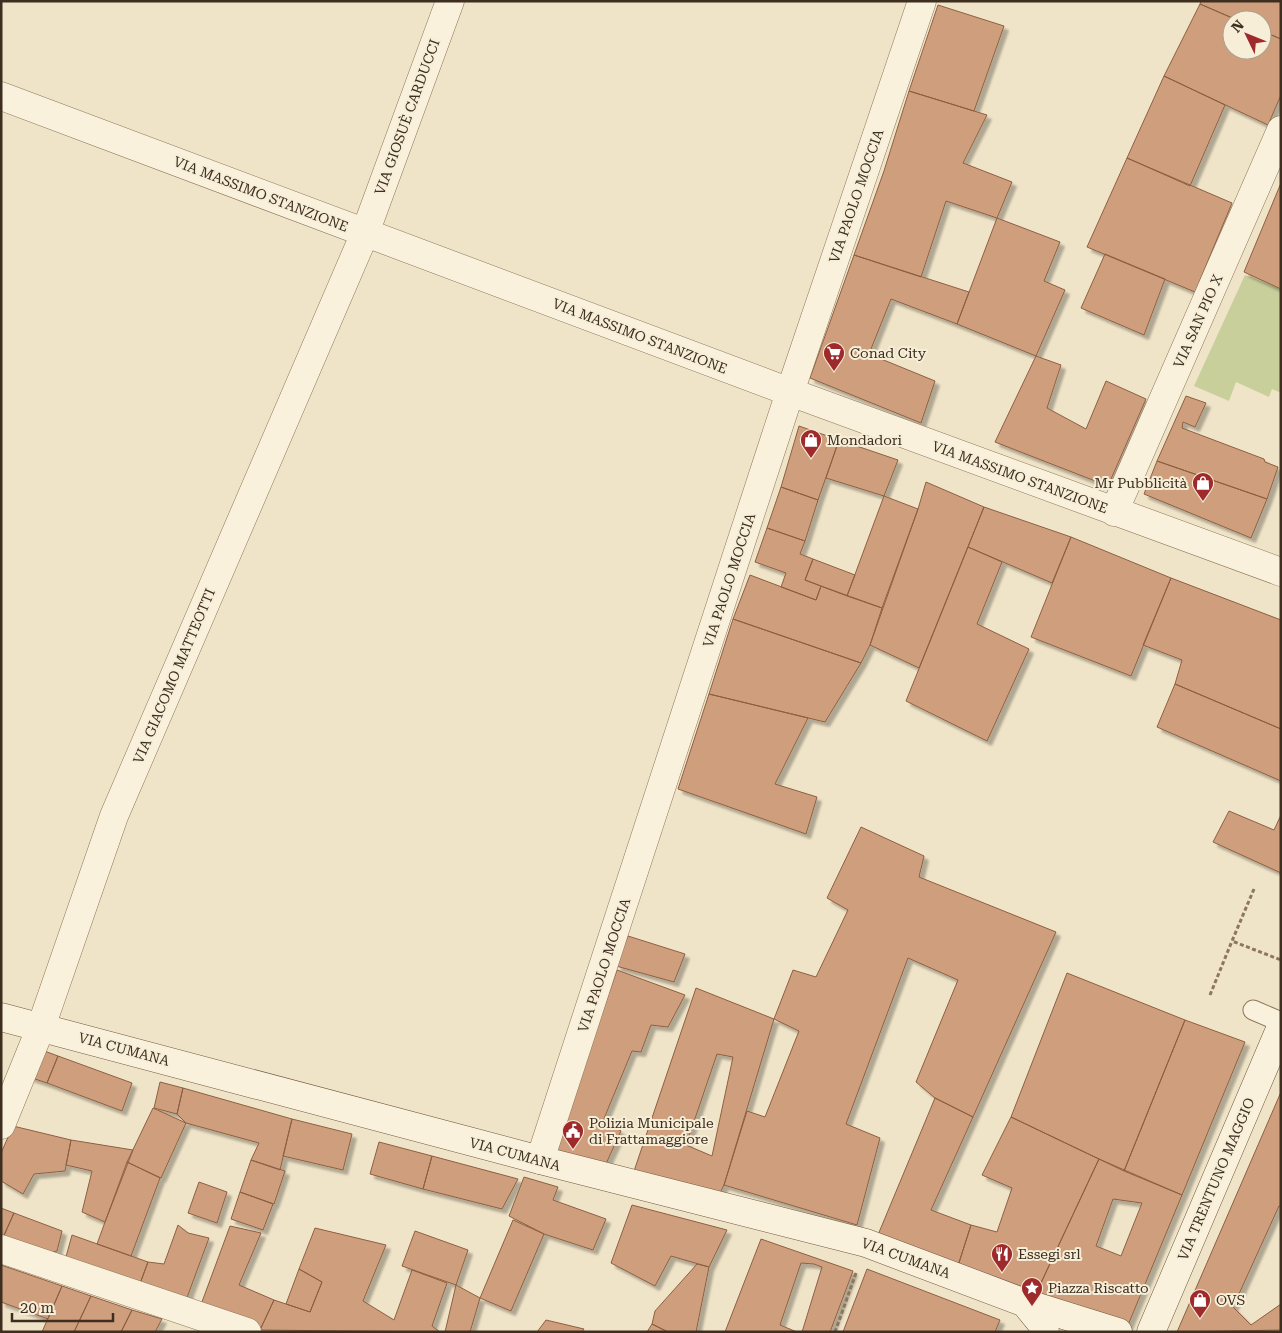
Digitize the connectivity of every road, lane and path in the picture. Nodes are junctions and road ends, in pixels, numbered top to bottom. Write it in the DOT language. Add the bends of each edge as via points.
graph roads {
  1 [pos="450,1"];
  2 [pos="922,1"];
  3 [pos="1,96"];
  4 [pos="1281,130"];
  5 [pos="365,233"];
  6 [pos="790,392"];
  7 [pos="1114,512"];
  8 [pos="1281,572"];
  9 [pos="1254,889"];
  10 [pos="1232,941"];
  11 [pos="1281,960"];
  12 [pos="1210,995"];
  13 [pos="1253,1010"];
  14 [pos="1,1017"];
  15 [pos="1281,1022"];
  16 [pos="41,1027"];
  17 [pos="1281,1027"];
  18 [pos="1,1125"];
  19 [pos="540,1160"];
  20 [pos="866,1243"];
  21 [pos="1,1249"];
  22 [pos="1025,1303"];
  23 [pos="247,1332"];
  24 [pos="835,1332"];
  25 [pos="1045,1332"];
  26 [pos="1118,1332"];
  27 [pos="1151,1332"];
  1 -- 5 [label="street, VIA GIOSUÈ CARDUCCI"];
  2 -- 6 [label="street, VIA PAOLO MOCCIA"];
  3 -- 5 [label="street, VIA MASSIMO STANZIONE"];
  4 -- 7 [label="street, VIA SAN PIO X"];
  5 -- 6 [label="street, VIA MASSIMO STANZIONE"];
  5 -- 16 [label="street, VIA GIACOMO MATTEOTTI" via="114,816"];
  6 -- 7 [label="street, VIA MASSIMO STANZIONE"];
  6 -- 19 [label="street, VIA PAOLO MOCCIA"];
  7 -- 8 [label="street, VIA MASSIMO STANZIONE"];
  9 -- 10 [label="path"];
  10 -- 11 [label="path"];
  10 -- 12 [label="path"];
  13 -- 15 [label="lane"];
  14 -- 16 [label="street, VIA CUMANA"];
  16 -- 18 [label="street, VIA GIACOMO MATTEOTTI"];
  16 -- 19 [label="street, VIA CUMANA"];
  17 -- 27 [label="street, VIA TRENTUNO MAGGIO"];
  19 -- 20 [label="street, VIA CUMANA"];
  20 -- 22 [label="street, VIA CUMANA"];
  20 -- 24 [label="path"];
  21 -- 23 [label="street"];
  22 -- 25 [label="street"];
  22 -- 26 [label="street"];
}
